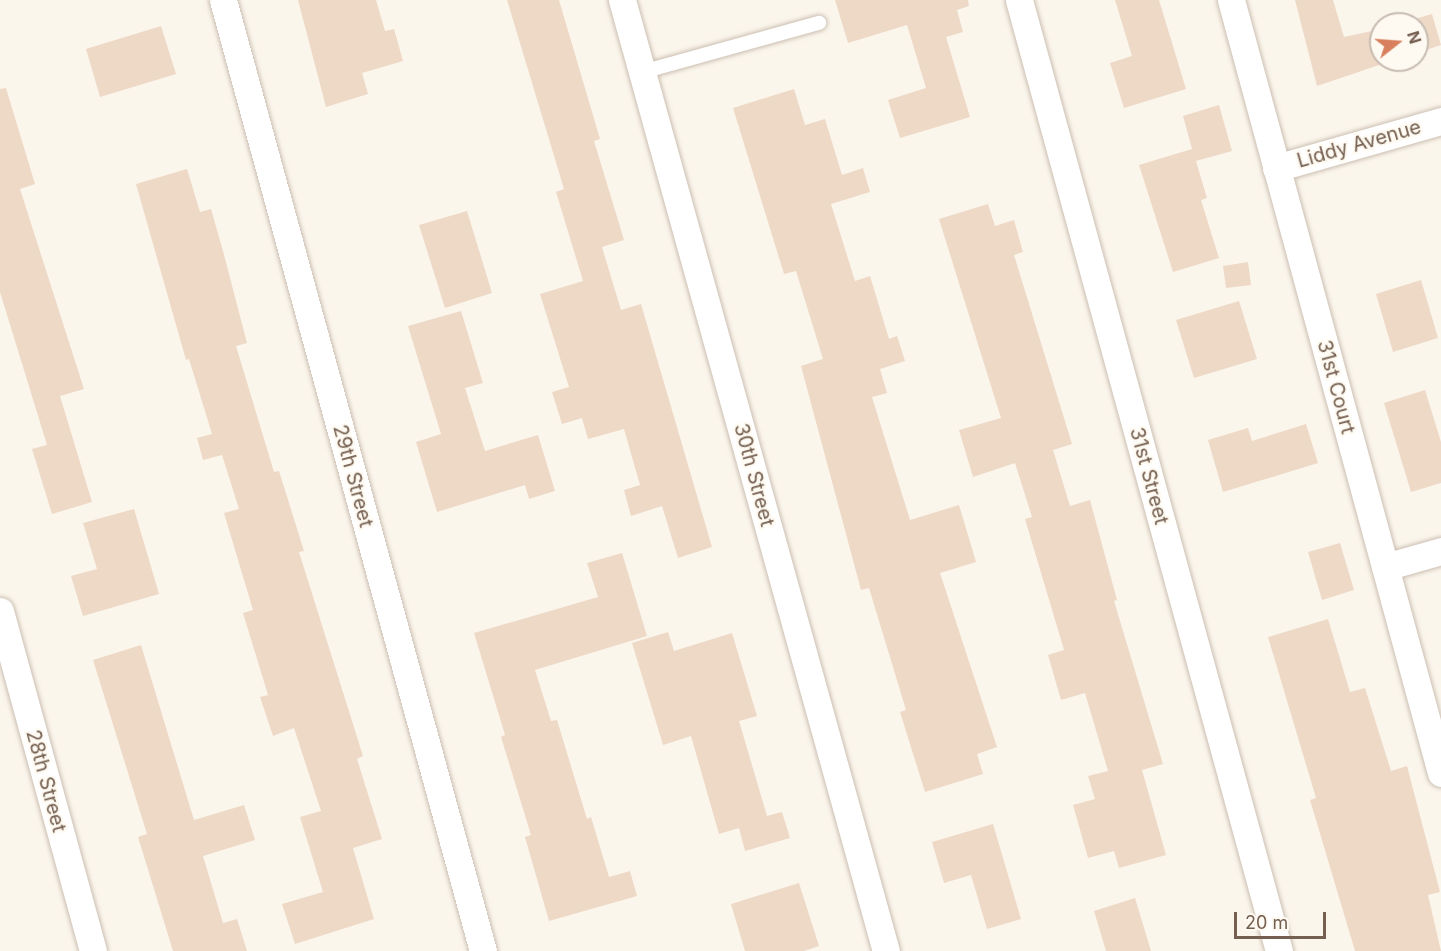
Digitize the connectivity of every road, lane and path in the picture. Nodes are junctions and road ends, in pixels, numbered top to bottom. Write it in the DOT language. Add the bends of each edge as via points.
graph roads {
  1 [pos="223,0"];
  2 [pos="622,0"];
  3 [pos="1019,0"];
  4 [pos="1231,0"];
  5 [pos="819,23"];
  6 [pos="642,72"];
  7 [pos="1441,121"];
  8 [pos="1276,168"];
  9 [pos="1441,551"];
  10 [pos="1385,567"];
  11 [pos="0,611"];
  12 [pos="1441,773"];
  13 [pos="93,951"];
  14 [pos="483,951"];
  15 [pos="886,951"];
  16 [pos="1279,951"];
  1 -- 14 [label="street, 29th Street"];
  2 -- 6 [label="street, 30th Street"];
  3 -- 16 [label="street, 31st Street"];
  4 -- 8 [label="street, 31st Court"];
  5 -- 6 [label="lane"];
  6 -- 15 [label="street, 30th Street"];
  7 -- 8 [label="street, Liddy Avenue"];
  8 -- 10 [label="street, 31st Court"];
  9 -- 10 [label="street"];
  10 -- 12 [label="street, 31st Court"];
  11 -- 13 [label="street, 28th Street"];
}
